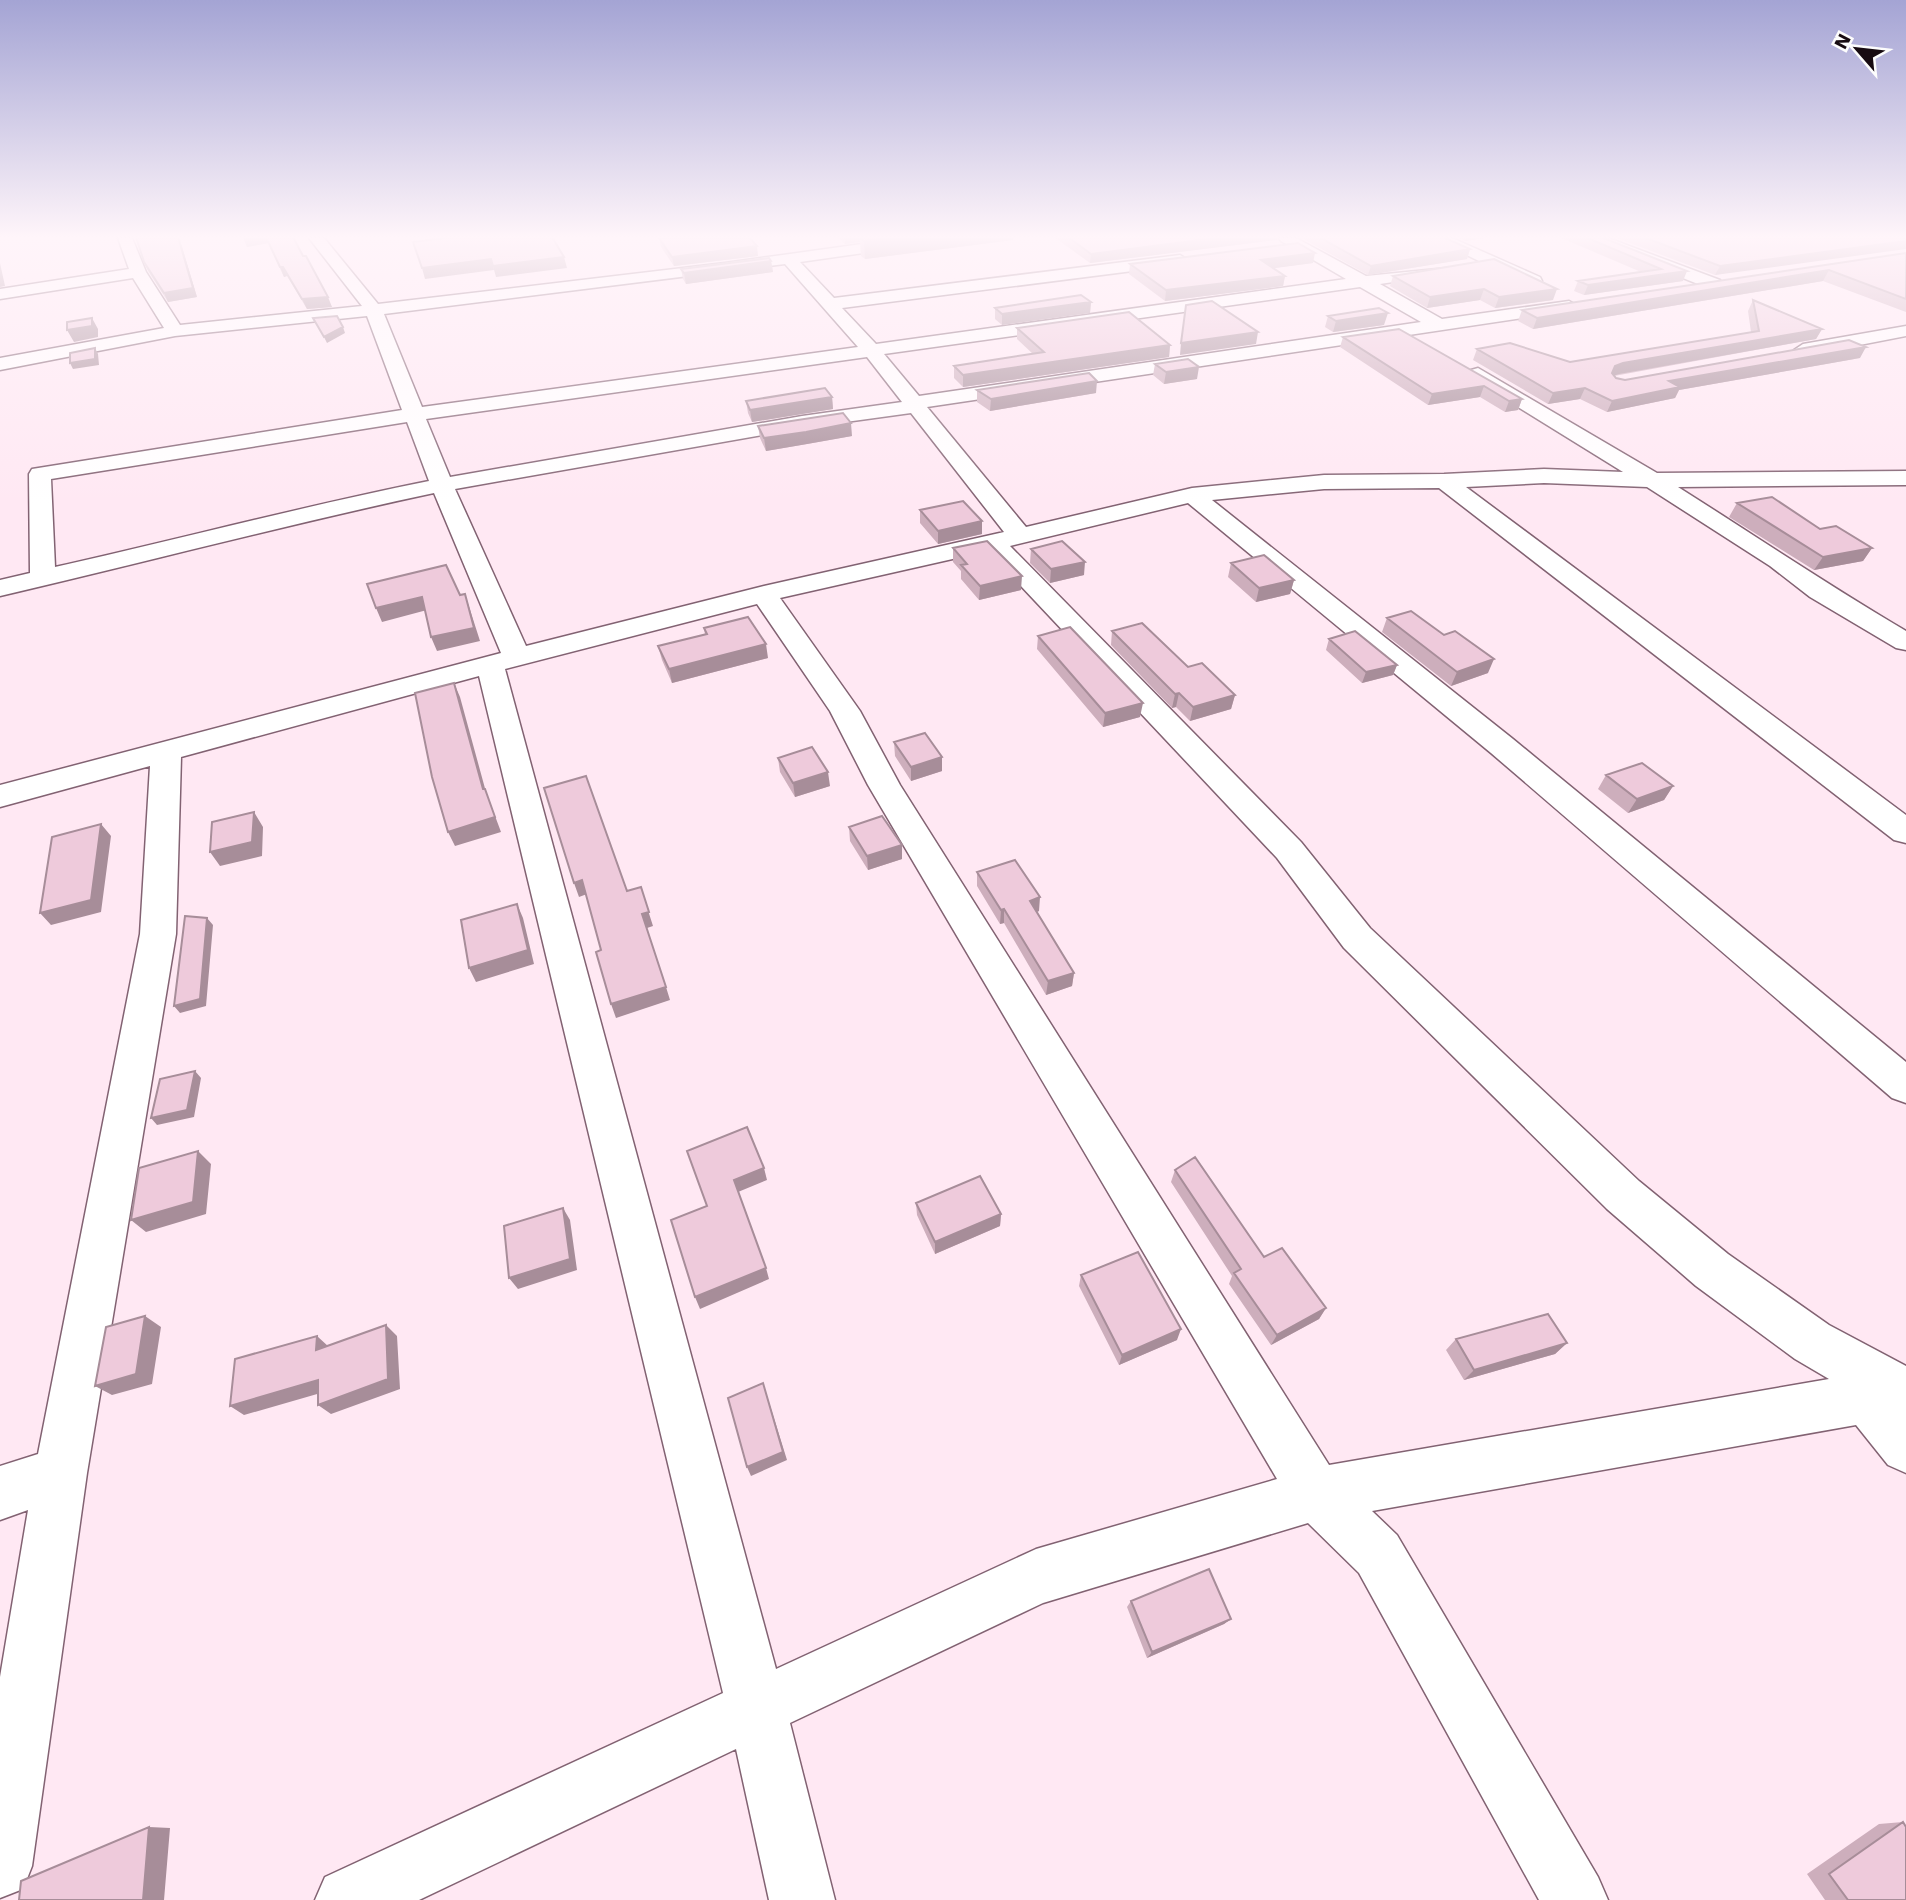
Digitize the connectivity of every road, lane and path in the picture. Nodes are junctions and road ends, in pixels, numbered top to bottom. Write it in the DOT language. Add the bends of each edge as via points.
graph roads {
  1 [pos="172,327"];
  2 [pos="224,327"];
  3 [pos="380,327"];
  4 [pos="850,327"];
  5 [pos="1043,327"];
  6 [pos="1428,327"];
  7 [pos="175,331"];
  8 [pos="1401,331"];
  9 [pos="1906,331"];
  10 [pos="871,350"];
  11 [pos="1436,351"];
  12 [pos="1783,354"];
  13 [pos="1459,363"];
  14 [pos="0,364"];
  15 [pos="914,405"];
  16 [pos="415,414"];
  17 [pos="1906,478"];
  18 [pos="1652,480"];
  19 [pos="1444,481"];
  20 [pos="442,485"];
  21 [pos="1192,495"];
  22 [pos="1007,539"];
  23 [pos="43,577"];
  24 [pos="0,588"];
  25 [pos="764,594"];
  26 [pos="1906,642"];
  27 [pos="503,660"];
  28 [pos="166,753"];
  29 [pos="0,796"];
  30 [pos="1902,825"];
  31 [pos="1906,1086"];
  32 [pos="1891,1394"];
  33 [pos="1906,1447"];
  34 [pos="61,1473"];
  35 [pos="0,1493"];
  36 [pos="1316,1494"];
  37 [pos="757,1709"];
  38 [pos="0,1866"];
  39 [pos="348,1900"];
  40 [pos="802,1900"];
  41 [pos="1575,1900"];
  1 -- 7 [label="street"];
  2 -- 7 [label="street"];
  3 -- 16 [label="street"];
  4 -- 10 [label="street"];
  5 -- 10 [label="street"];
  6 -- 8 [label="street"];
  7 -- 14 [label="street"];
  8 -- 11 [label="street"];
  8 -- 15 [label="street"];
  9 -- 12 [label="street"];
  10 -- 15 [label="street"];
  10 -- 16 [label="street"];
  13 -- 18 [label="street"];
  15 -- 20 [label="street"];
  15 -- 22 [label="street"];
  16 -- 20 [label="street"];
  16 -- 23 [label="street" via="40,474"];
  17 -- 18 [label="street"];
  18 -- 19 [label="street" via="1544,476"];
  18 -- 26 [label="street" via="1819,592"];
  19 -- 21 [label="street" via="1324,482"];
  19 -- 30 [label="street"];
  20 -- 23 [label="street"];
  20 -- 27 [label="street"];
  21 -- 22 [label="street"];
  21 -- 31 [label="street" via="1502,746"];
  22 -- 25 [label="street"];
  22 -- 32 [label="street" via="1289,850 1357,938 1623,1195 1712,1270"];
  23 -- 24 [label="street"];
  25 -- 27 [label="street"];
  25 -- 36 [label="street" via="845,711 884,785"];
  27 -- 28 [label="street"];
  27 -- 37 [label="street"];
  28 -- 29 [label="street"];
  28 -- 34 [label="street" via="158,934"];
  32 -- 33 [label="street"];
  32 -- 36 [label="street"];
  34 -- 35 [label="street"];
  34 -- 38 [label="street"];
  36 -- 37 [label="street" via="1036,1577"];
  36 -- 41 [label="street" via="1378,1554"];
  37 -- 39 [label="street"];
  37 -- 40 [label="street"];
}
